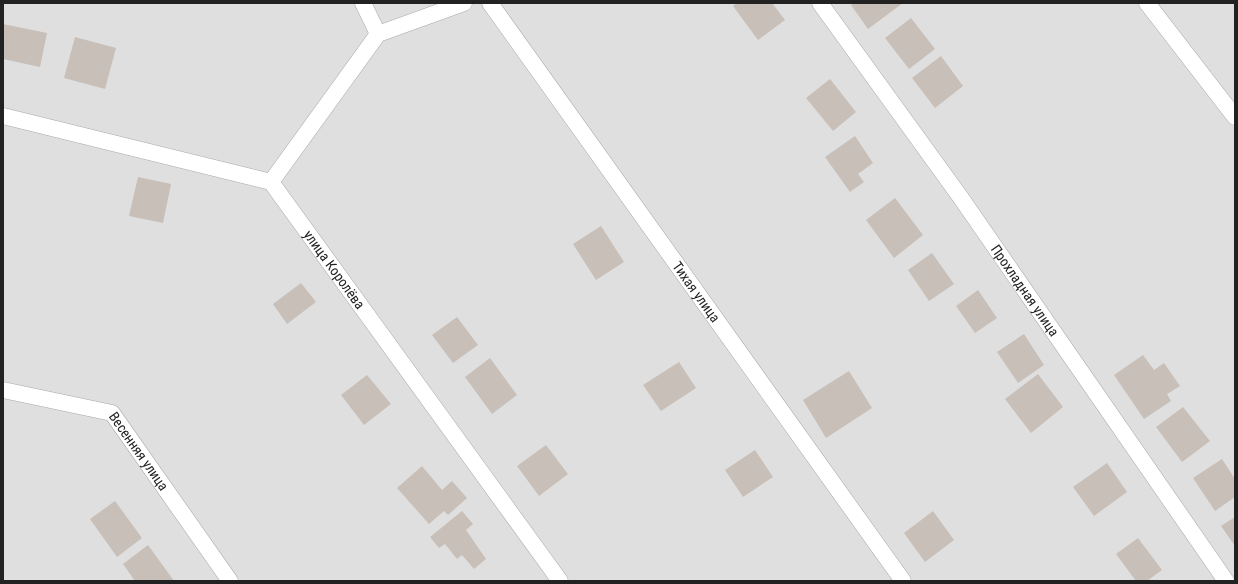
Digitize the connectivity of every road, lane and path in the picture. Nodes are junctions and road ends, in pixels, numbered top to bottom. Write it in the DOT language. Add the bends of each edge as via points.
graph roads {
  1 [pos="363,3"];
  2 [pos="464,3"];
  3 [pos="490,3"];
  4 [pos="820,3"];
  5 [pos="1147,3"];
  6 [pos="378,34"];
  7 [pos="3,116"];
  8 [pos="1235,117"];
  9 [pos="271,182"];
  10 [pos="3,390"];
  11 [pos="230,581"];
  12 [pos="560,581"];
  13 [pos="903,581"];
  14 [pos="1226,581"];
  1 -- 6 [label="street"];
  2 -- 6 [label="street"];
  3 -- 13 [label="street, Тихая улица"];
  4 -- 14 [label="street, Прохладная улица" via="961,198"];
  5 -- 8 [label="street"];
  6 -- 9 [label="street"];
  7 -- 9 [label="street"];
  9 -- 12 [label="street, улица Королёва"];
  10 -- 11 [label="street, Весенняя улица" via="112,413"];
}
